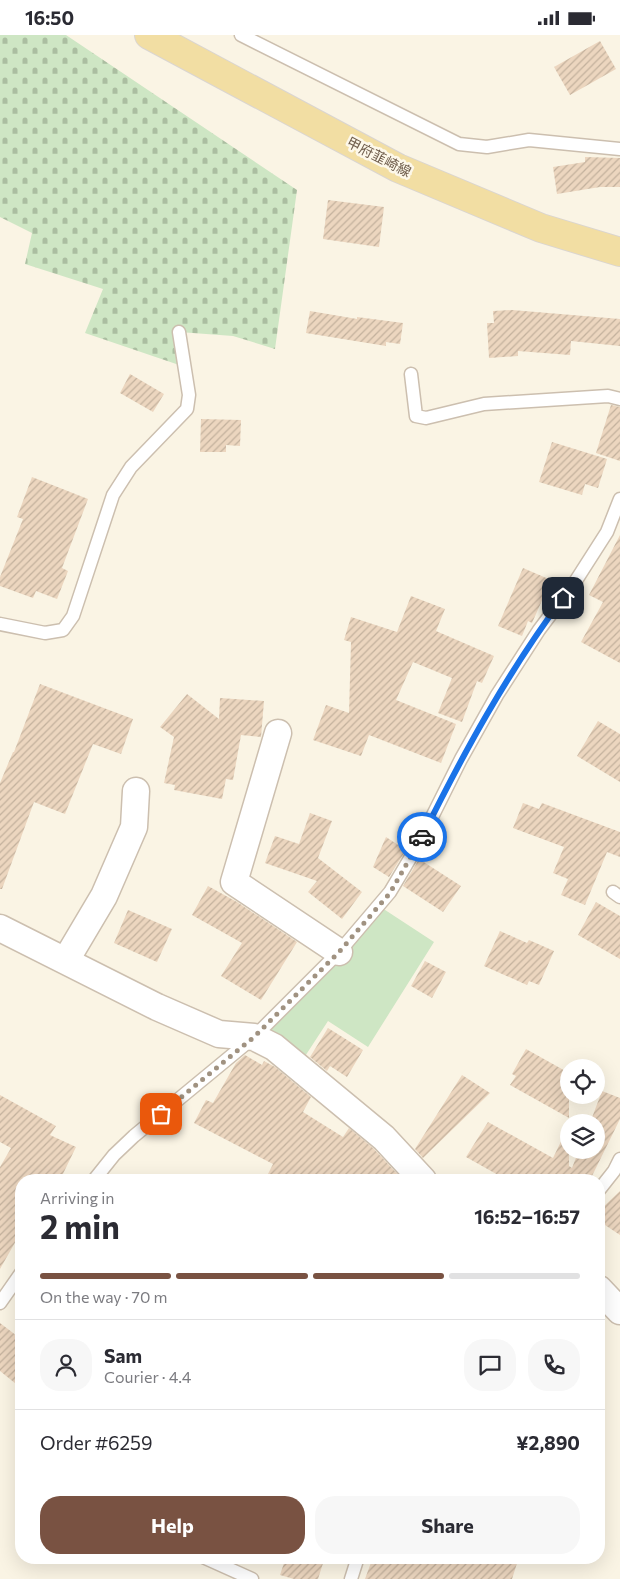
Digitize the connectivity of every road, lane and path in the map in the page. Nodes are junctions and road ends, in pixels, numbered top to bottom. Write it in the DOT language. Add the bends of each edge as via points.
graph roads {
  1 [pos="149,35"];
  2 [pos="241,35"];
  3 [pos="620,149"];
  4 [pos="620,252"];
  5 [pos="179,332"];
  6 [pos="411,374"];
  7 [pos="620,399"];
  8 [pos="620,499"];
  9 [pos="0,624"];
  10 [pos="278,733"];
  11 [pos="136,791"];
  12 [pos="0,928"];
  13 [pos="339,952"];
  14 [pos="66,960"];
  15 [pos="254,1037"];
  16 [pos="620,1159"];
  17 [pos="99,1174"];
  18 [pos="417,1174"];
  19 [pos="605,1182"];
  20 [pos="15,1282"];
  21 [pos="605,1295"];
  22 [pos="0,1303"];
  23 [pos="620,1311"];
  24 [pos="219,1564"];
  25 [pos="356,1564"];
  26 [pos="252,1579"];
  27 [pos="351,1579"];
  1 -- 4 [label="main road, 甲府韮崎線" via="398,168 542,227"];
  2 -- 3 [label="lane" via="459,144 487,147 529,140"];
  5 -- 9 [label="lane" via="189,395 186,409 130,467 113,495 73,616 63,631 45,633"];
  6 -- 7 [label="lane" via="416,416 426,418 484,404 608,396"];
  8 -- 13 [label="lane" via="607,531 575,582 539,629 497,695 390,893"];
  10 -- 13 [label="street" via="234,882"];
  11 -- 14 [label="street" via="134,827 104,896"];
  12 -- 14 [label="street"];
  13 -- 15 [label="lane"];
  14 -- 15 [label="street" via="157,1007 219,1034"];
  15 -- 17 [label="lane" via="134,1136"];
  15 -- 18 [label="street" via="274,1047 384,1138"];
  16 -- 19 [label="lane"];
  20 -- 22 [label="lane"];
  21 -- 23 [label="street"];
  24 -- 26 [label="lane"];
  25 -- 27 [label="lane"];
}
